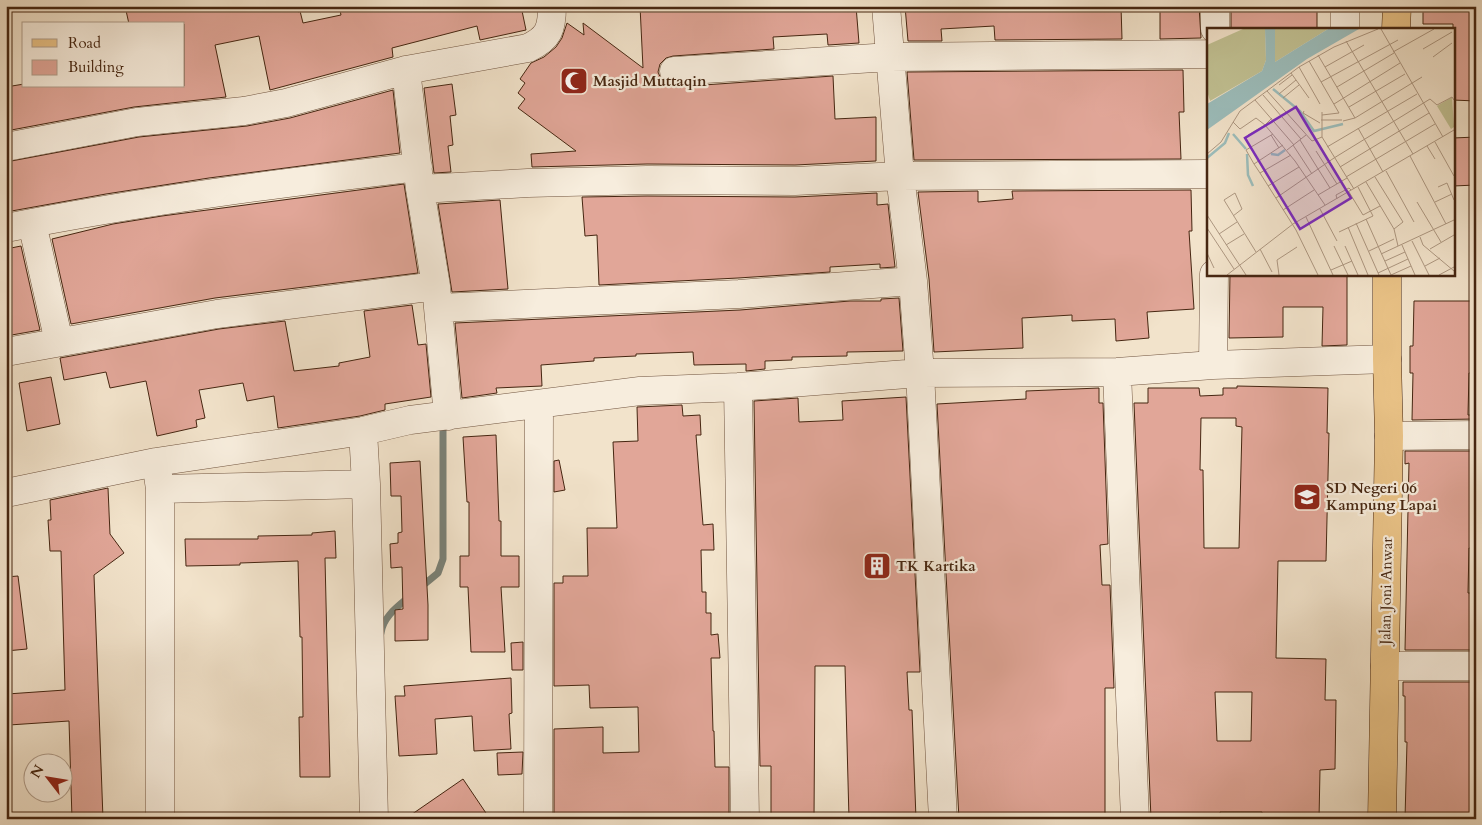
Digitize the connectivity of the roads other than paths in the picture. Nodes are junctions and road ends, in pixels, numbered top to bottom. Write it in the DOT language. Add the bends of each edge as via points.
graph roads {
  1 [pos="552,6"];
  2 [pos="886,6"];
  3 [pos="1215,6"];
  4 [pos="1345,6"];
  5 [pos="1397,6"];
  6 [pos="1215,28"];
  7 [pos="1345,28"];
  8 [pos="1396,28"];
  9 [pos="1207,54"];
  10 [pos="890,57"];
  11 [pos="406,70"];
  12 [pos="674,71"];
  13 [pos="6,147"];
  14 [pos="1207,174"];
  15 [pos="900,176"];
  16 [pos="419,178"];
  17 [pos="19,225"];
  18 [pos="1214,275"];
  19 [pos="1387,275"];
  20 [pos="913,281"];
  21 [pos="437,297"];
  22 [pos="59,342"];
  23 [pos="6,352"];
  24 [pos="1387,359"];
  25 [pos="1213,365"];
  26 [pos="1117,372"];
  27 [pos="920,373"];
  28 [pos="738,387"];
  29 [pos="539,405"];
  30 [pos="448,416"];
  31 [pos="363,430"];
  32 [pos="1476,435"];
  33 [pos="1389,436"];
  34 [pos="156,462"];
  35 [pos="366,484"];
  36 [pos="160,489"];
  37 [pos="6,492"];
  38 [pos="1385,666"];
  39 [pos="1476,666"];
  40 [pos="160,819"];
  41 [pos="374,819"];
  42 [pos="538,819"];
  43 [pos="745,819"];
  44 [pos="943,819"];
  45 [pos="1135,819"];
  46 [pos="1382,819"];
  1 -- 11 [label="street" via="548,33 541,42 528,48"];
  2 -- 10 [label="street"];
  3 -- 6 [label="street"];
  4 -- 7 [label="street"];
  5 -- 8 [label="main road"];
  9 -- 10 [label="street"];
  10 -- 12 [label="street"];
  10 -- 15 [label="street"];
  11 -- 13 [label="street" via="286,103 244,111 137,122"];
  11 -- 16 [label="street"];
  14 -- 15 [label="street"];
  15 -- 16 [label="street" via="795,181 528,183"];
  15 -- 20 [label="street"];
  16 -- 17 [label="street" via="248,187"];
  16 -- 21 [label="street"];
  17 -- 22 [label="street"];
  18 -- 25 [label="street"];
  19 -- 24 [label="main road, Jalan Joni Anwar"];
  20 -- 21 [label="street" via="739,294"];
  20 -- 27 [label="street"];
  21 -- 22 [label="street" via="217,314"];
  21 -- 30 [label="street"];
  22 -- 23 [label="street"];
  24 -- 25 [label="street"];
  24 -- 33 [label="main road, Jalan Joni Anwar"];
  25 -- 26 [label="street"];
  26 -- 27 [label="street"];
  26 -- 45 [label="street"];
  27 -- 28 [label="street"];
  27 -- 44 [label="street"];
  28 -- 29 [label="street" via="640,392"];
  28 -- 43 [label="street"];
  29 -- 30 [label="street"];
  29 -- 42 [label="street"];
  30 -- 31 [label="street"];
  31 -- 34 [label="street"];
  31 -- 35 [label="street"];
  32 -- 33 [label="street"];
  33 -- 38 [label="main road, Jalan Joni Anwar"];
  34 -- 36 [label="street"];
  34 -- 37 [label="street"];
  35 -- 36 [label="street"];
  35 -- 41 [label="street"];
  36 -- 40 [label="street"];
  38 -- 39 [label="street"];
  38 -- 46 [label="main road, Jalan Joni Anwar"];
}
